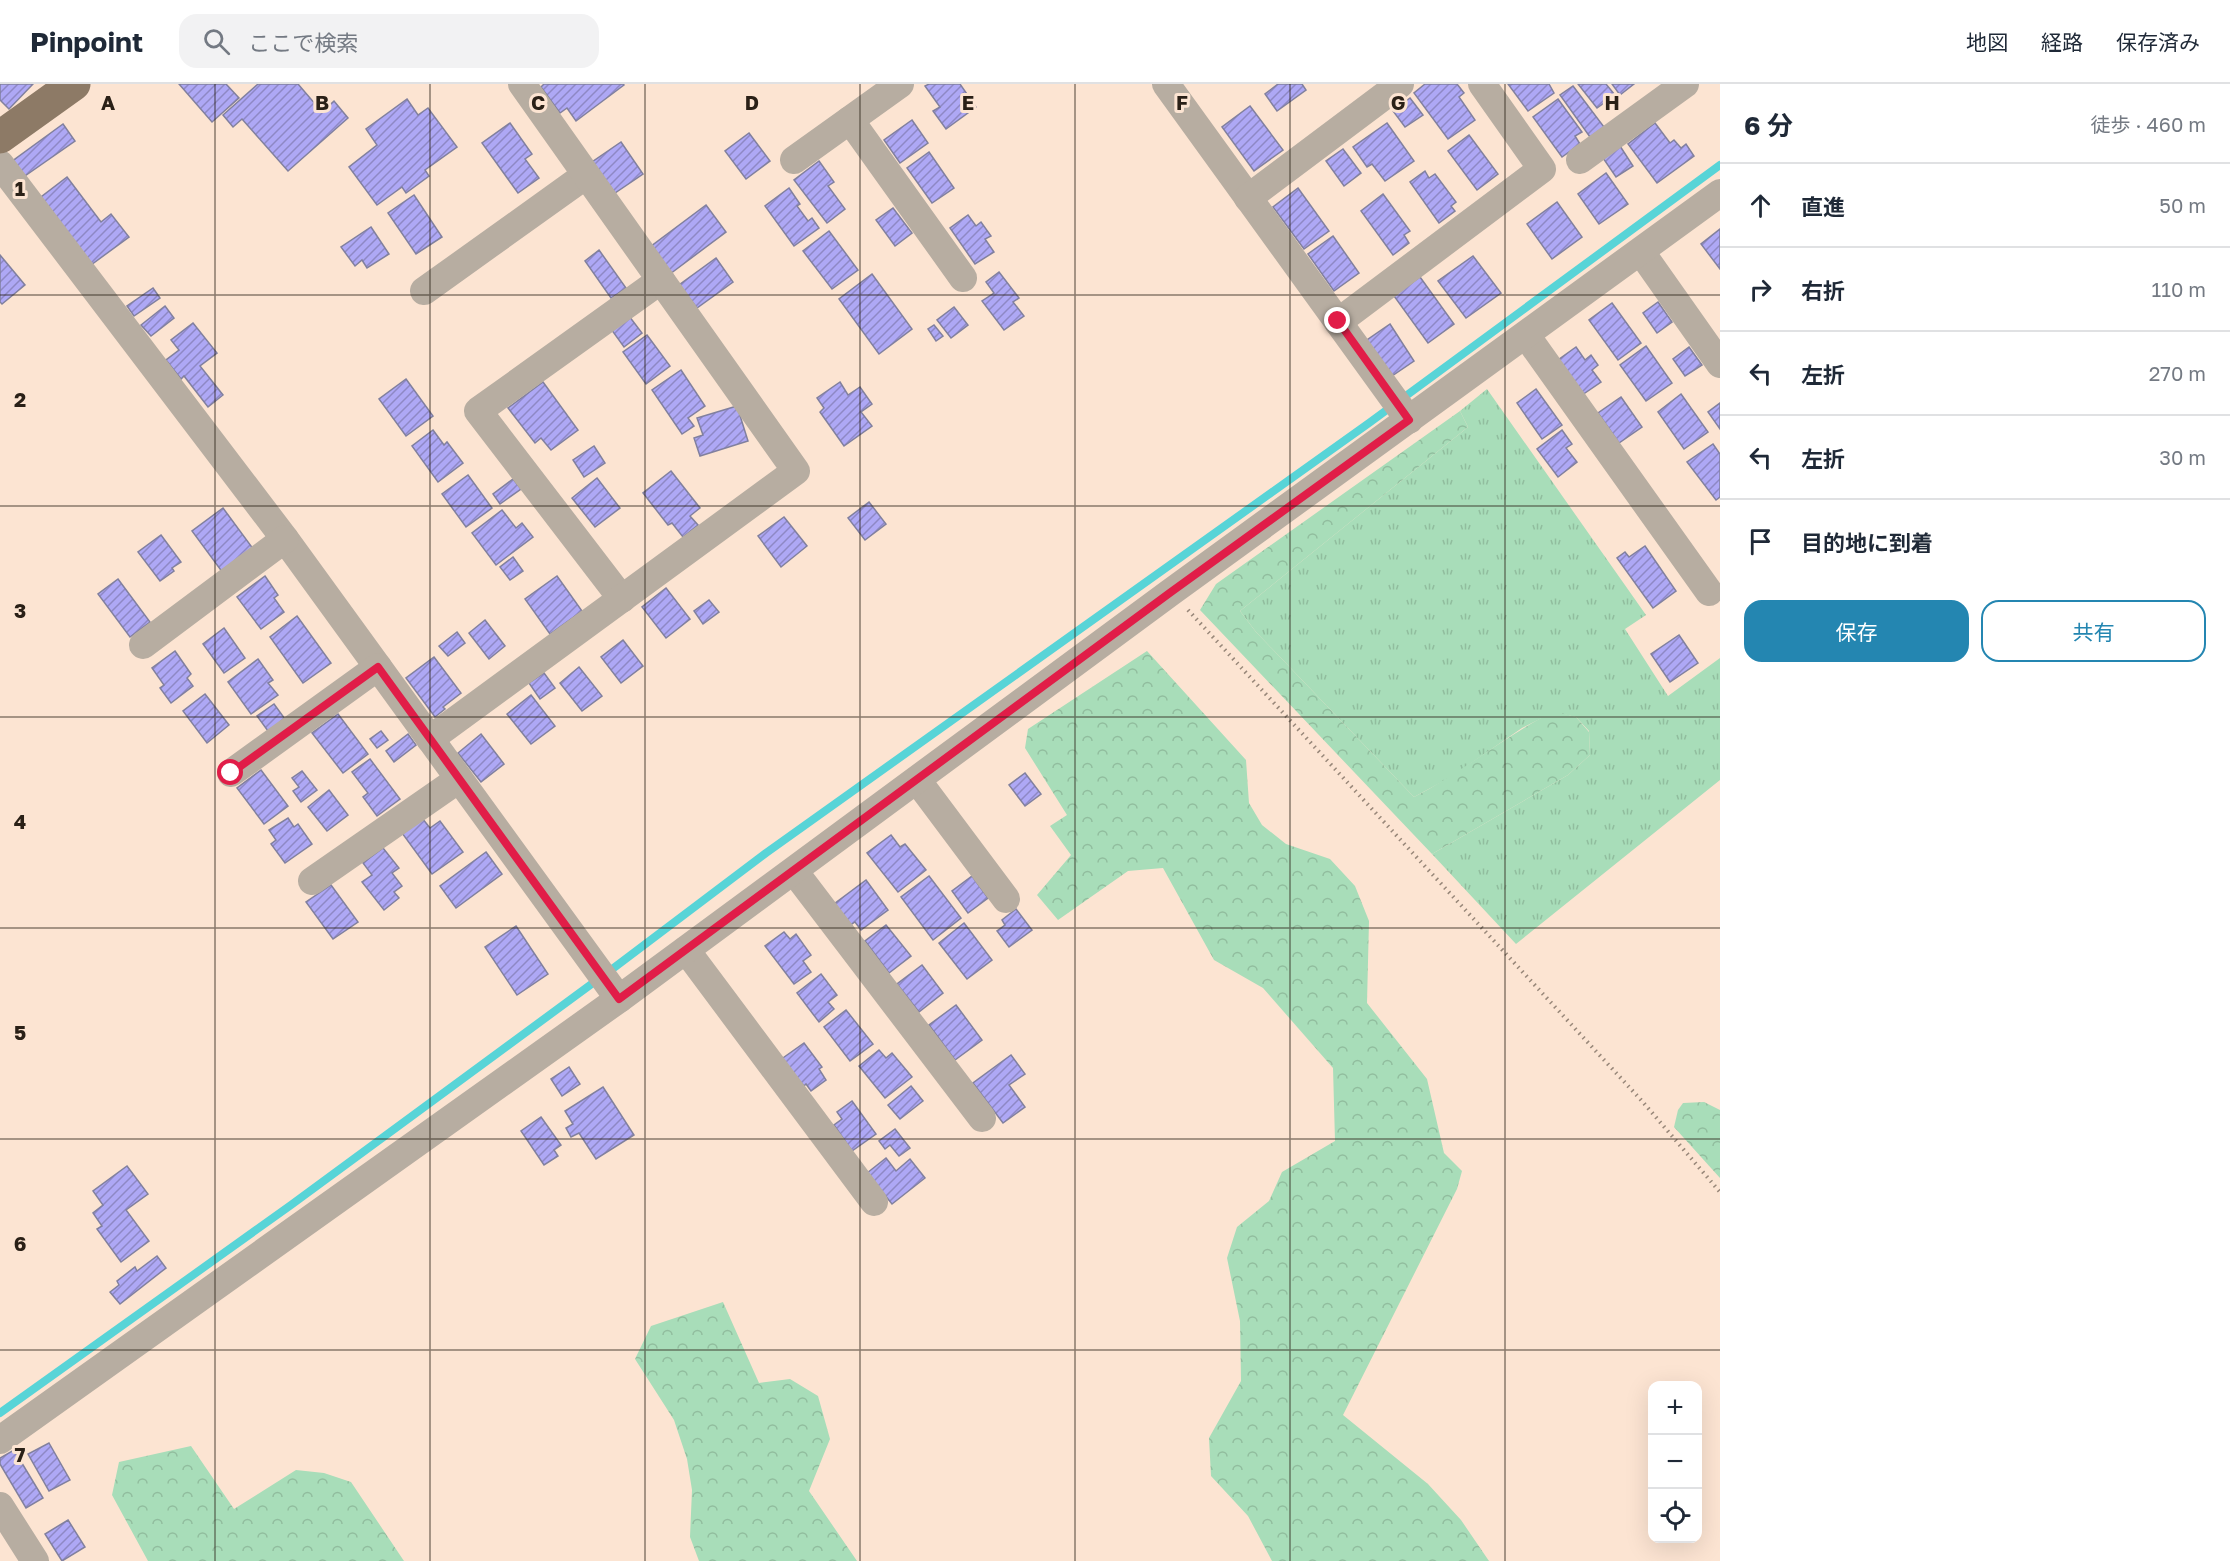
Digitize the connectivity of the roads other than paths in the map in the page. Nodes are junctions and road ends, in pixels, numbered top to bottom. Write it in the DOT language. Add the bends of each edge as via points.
graph roads {
  1 [pos="74,84"];
  2 [pos="522,84"];
  3 [pos="900,84"];
  4 [pos="1166,84"];
  5 [pos="1400,84"];
  6 [pos="1482,84"];
  7 [pos="1685,84"];
  8 [pos="850,120"];
  9 [pos="0,137"];
  10 [pos="794,160"];
  11 [pos="1580,160"];
  12 [pos="0,164"];
  13 [pos="586,175"];
  14 [pos="1720,193"];
  15 [pos="1248,198"];
  16 [pos="1641,252"];
  17 [pos="963,278"];
  18 [pos="661,280"];
  19 [pos="424,291"];
  20 [pos="1338,321"];
  21 [pos="1526,335"];
  22 [pos="1720,364"];
  23 [pos="1399,407"];
  24 [pos="285,539"];
  25 [pos="1709,592"];
  26 [pos="622,599"];
  27 [pos="143,645"];
  28 [pos="378,667"];
  29 [pos="430,739"];
  30 [pos="231,773"];
  31 [pos="459,779"];
  32 [pos="917,780"];
  33 [pos="794,872"];
  34 [pos="312,880"];
  35 [pos="1006,899"];
  36 [pos="686,950"];
  37 [pos="608,984"];
  38 [pos="982,1118"];
  39 [pos="874,1202"];
  40 [pos="0,1440"];
  41 [pos="0,1506"];
  42 [pos="34,1561"];
  1 -- 9 [label="main road"];
  2 -- 13 [label="street"];
  3 -- 8 [label="street"];
  4 -- 15 [label="street"];
  5 -- 15 [label="street"];
  6 -- 20 [label="street" via="1542,169"];
  7 -- 11 [label="street"];
  8 -- 10 [label="street"];
  8 -- 17 [label="street"];
  12 -- 24 [label="street"];
  13 -- 18 [label="street"];
  13 -- 19 [label="street"];
  14 -- 16 [label="street"];
  15 -- 20 [label="street"];
  16 -- 21 [label="street"];
  16 -- 22 [label="street"];
  18 -- 26 [label="street" via="796,471"];
  18 -- 26 [label="street" via="478,411"];
  20 -- 23 [label="street"];
  21 -- 23 [label="street"];
  21 -- 25 [label="street"];
  23 -- 32 [label="street" via="1171,592"];
  24 -- 27 [label="street"];
  24 -- 28 [label="street"];
  26 -- 29 [label="street"];
  28 -- 29 [label="street"];
  28 -- 30 [label="street"];
  29 -- 31 [label="street"];
  31 -- 34 [label="street"];
  31 -- 37 [label="street"];
  32 -- 33 [label="street"];
  32 -- 35 [label="street"];
  33 -- 36 [label="street"];
  33 -- 38 [label="street"];
  36 -- 37 [label="street"];
  36 -- 39 [label="street"];
  37 -- 40 [label="street"];
  41 -- 42 [label="street"];
}
